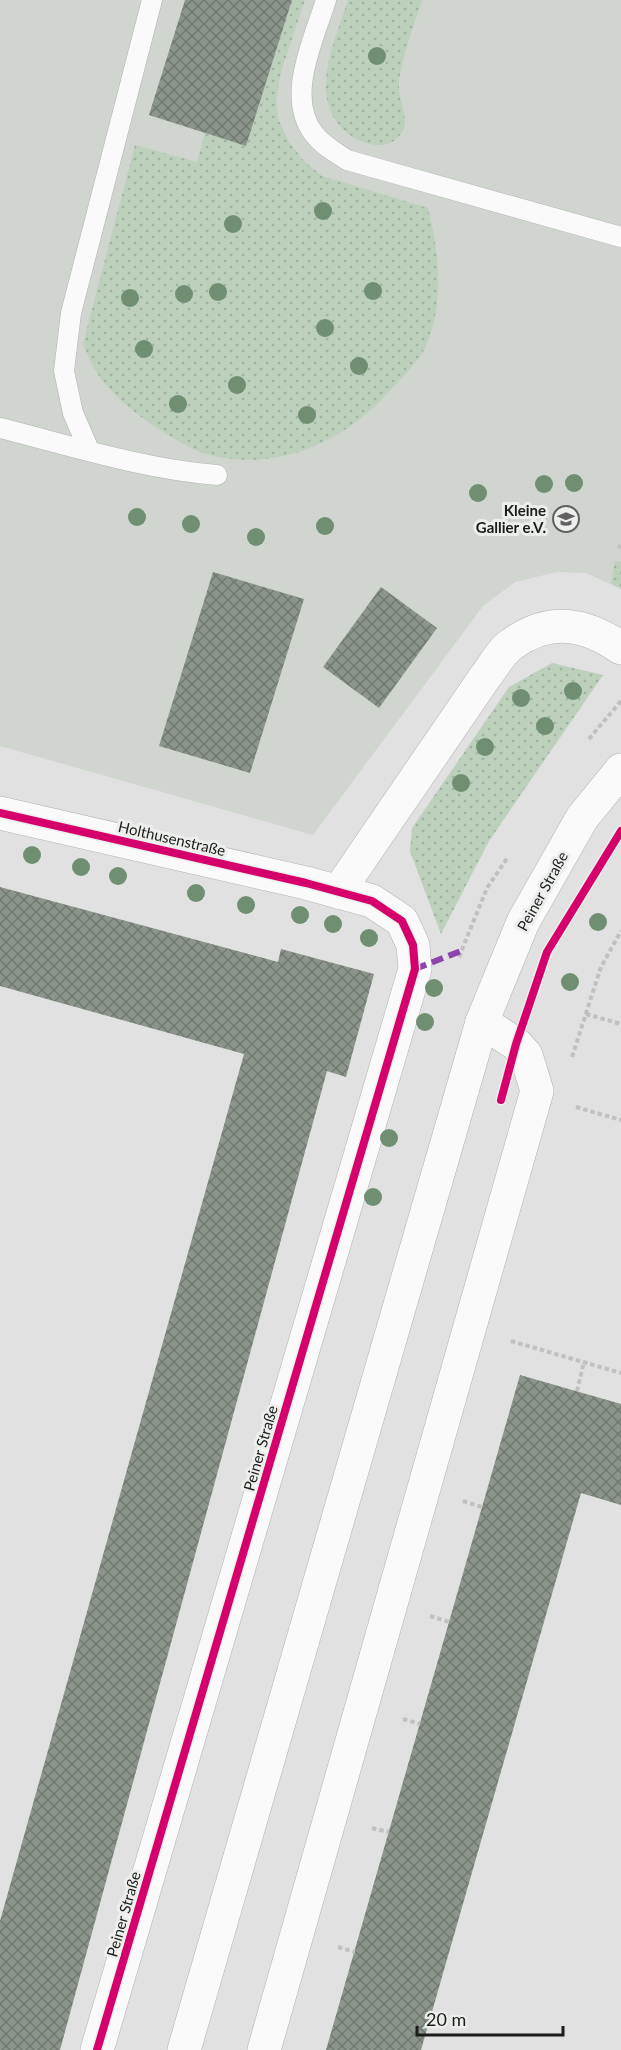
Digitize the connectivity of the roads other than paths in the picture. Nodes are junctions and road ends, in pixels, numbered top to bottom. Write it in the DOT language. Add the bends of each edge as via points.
graph roads {
  1 [pos="152,0"];
  2 [pos="326,0"];
  3 [pos="621,237"];
  4 [pos="0,428"];
  5 [pos="89,450"];
  6 [pos="218,475"];
  7 [pos="621,648"];
  8 [pos="621,770"];
  9 [pos="0,813"];
  10 [pos="339,892"];
  11 [pos="482,1022"];
  12 [pos="97,2050"];
  13 [pos="183,2050"];
  14 [pos="264,2050"];
  1 -- 5 [label="lane" via="71,314 64,371 73,413"];
  2 -- 3 [label="lane" via="302,77 300,99 314,134 329,148 347,159"];
  4 -- 5 [label="lane"];
  5 -- 6 [label="lane" via="162,469"];
  7 -- 10 [label="street" via="577,626 540,628 510,645"];
  8 -- 11 [label="street, Peiner Straße" via="582,818 523,922"];
  9 -- 10 [label="street, Holthusenstraße"];
  10 -- 12 [label="street, Peiner Straße" via="372,902 402,921 413,945 415,969"];
  11 -- 13 [label="street, Peiner Straße"];
  11 -- 14 [label="street" via="526,1054 537,1091"];
}
